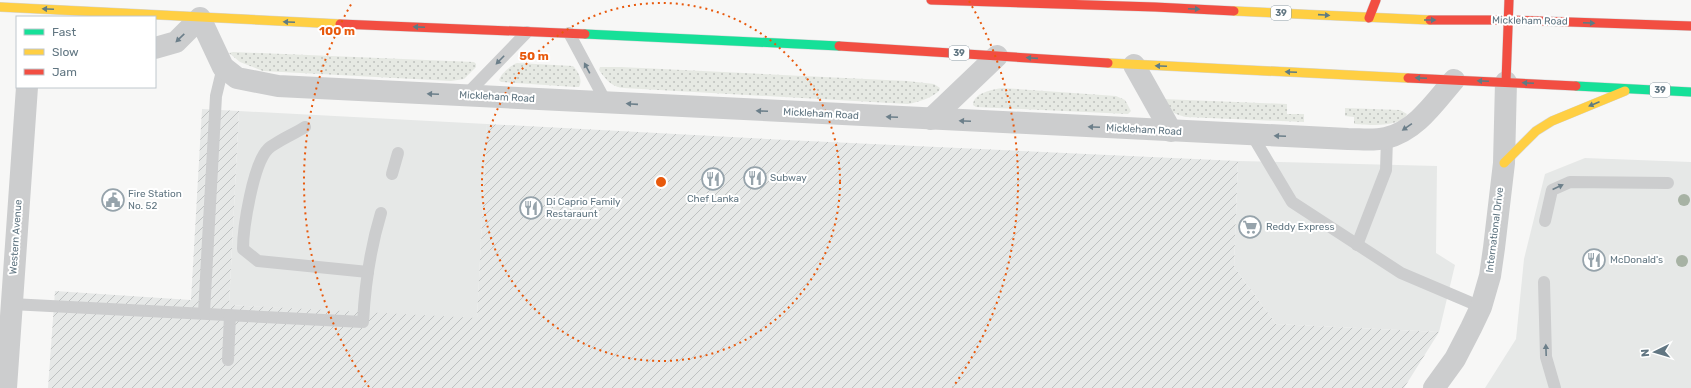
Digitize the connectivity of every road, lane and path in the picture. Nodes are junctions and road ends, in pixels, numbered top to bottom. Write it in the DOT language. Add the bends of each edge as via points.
graph roads {
  1 [pos="931,0"];
  2 [pos="1508,0"];
  3 [pos="1155,2"];
  4 [pos="30,6"];
  5 [pos="1371,6"];
  6 [pos="0,7"];
  7 [pos="200,18"];
  8 [pos="1508,20"];
  9 [pos="1691,26"];
  10 [pos="527,32"];
  11 [pos="569,33"];
  12 [pos="156,48"];
  13 [pos="997,56"];
  14 [pos="1134,65"];
  15 [pos="223,67"];
  16 [pos="1454,80"];
  17 [pos="1506,82"];
  18 [pos="27,88"];
  19 [pos="1630,89"];
  20 [pos="1691,92"];
  21 [pos="466,95"];
  22 [pos="606,102"];
  23 [pos="931,119"];
  24 [pos="305,127"];
  25 [pos="1171,131"];
  26 [pos="1252,135"];
  27 [pos="1388,138"];
  28 [pos="398,153"];
  29 [pos="1504,163"];
  30 [pos="392,174"];
  31 [pos="1668,183"];
  32 [pos="381,213"];
  33 [pos="1545,221"];
  34 [pos="1357,245"];
  35 [pos="368,272"];
  36 [pos="1544,282"];
  37 [pos="11,304"];
  38 [pos="1481,307"];
  39 [pos="204,313"];
  40 [pos="230,315"];
  41 [pos="4,334"];
  42 [pos="228,360"];
  43 [pos="6,388"];
  44 [pos="1434,388"];
  45 [pos="1555,388"];
  1 -- 3 [label="main road, Mickleham Road / 39"];
  2 -- 8 [label="main road"];
  3 -- 5 [label="main road, Mickleham Road / 39, one-way"];
  4 -- 6 [label="main road, 39"];
  7 -- 4 [label="main road, 39, one-way"];
  5 -- 8 [label="main road, Mickleham Road / 39, one-way"];
  10 -- 7 [label="main road, 39, one-way"];
  7 -- 12 [label="street, one-way" via="176,42"];
  7 -- 15 [label="street, Mickleham Road"];
  8 -- 9 [label="main road, Mickleham Road / 39, one-way"];
  8 -- 17 [label="main road"];
  10 -- 11 [label="main road, 39"];
  10 -- 21 [label="lane, one-way"];
  11 -- 13 [label="main road, 39"];
  22 -- 11 [label="lane, one-way"];
  14 -- 13 [label="main road, 39, one-way"];
  13 -- 23 [label="street"];
  16 -- 14 [label="main road, 39, one-way"];
  14 -- 25 [label="street"];
  21 -- 15 [label="street, Mickleham Road, one-way" via="278,86 237,78"];
  15 -- 39 [label="lane" via="216,96"];
  17 -- 16 [label="main road, 39, one-way"];
  16 -- 27 [label="street, Mickleham Road, one-way" via="1426,113 1409,127"];
  19 -- 17 [label="main road, 39, one-way"];
  17 -- 29 [label="street, International Drive"];
  18 -- 37 [label="street, Western Avenue"];
  19 -- 20 [label="main road, 39"];
  19 -- 29 [label="main road, one-way" via="1552,121 1536,131"];
  21 -- 22 [label="street, Mickleham Road"];
  23 -- 22 [label="street, Mickleham Road, one-way"];
  25 -- 23 [label="street, Mickleham Road, one-way"];
  24 -- 35 [label="lane" via="268,150 257,169 243,232 243,249 258,261"];
  25 -- 26 [label="street, Mickleham Road"];
  27 -- 26 [label="street, Mickleham Road, one-way" via="1376,140"];
  26 -- 34 [label="lane" via="1292,202"];
  27 -- 34 [label="lane" via="1386,170"];
  28 -- 30 [label="lane"];
  29 -- 38 [label="street, International Drive" via="1490,276"];
  33 -- 31 [label="lane, one-way" via="1552,190 1570,182"];
  32 -- 35 [label="lane"];
  34 -- 38 [label="lane" via="1400,274"];
  35 -- 40 [label="lane" via="363,322"];
  45 -- 36 [label="lane, one-way" via="1546,357"];
  37 -- 39 [label="lane"];
  37 -- 41 [label="street, Western Avenue"];
  38 -- 44 [label="street, International Drive" via="1455,359"];
  39 -- 40 [label="lane"];
  40 -- 42 [label="lane"];
  41 -- 43 [label="street, Western Avenue"];
}
